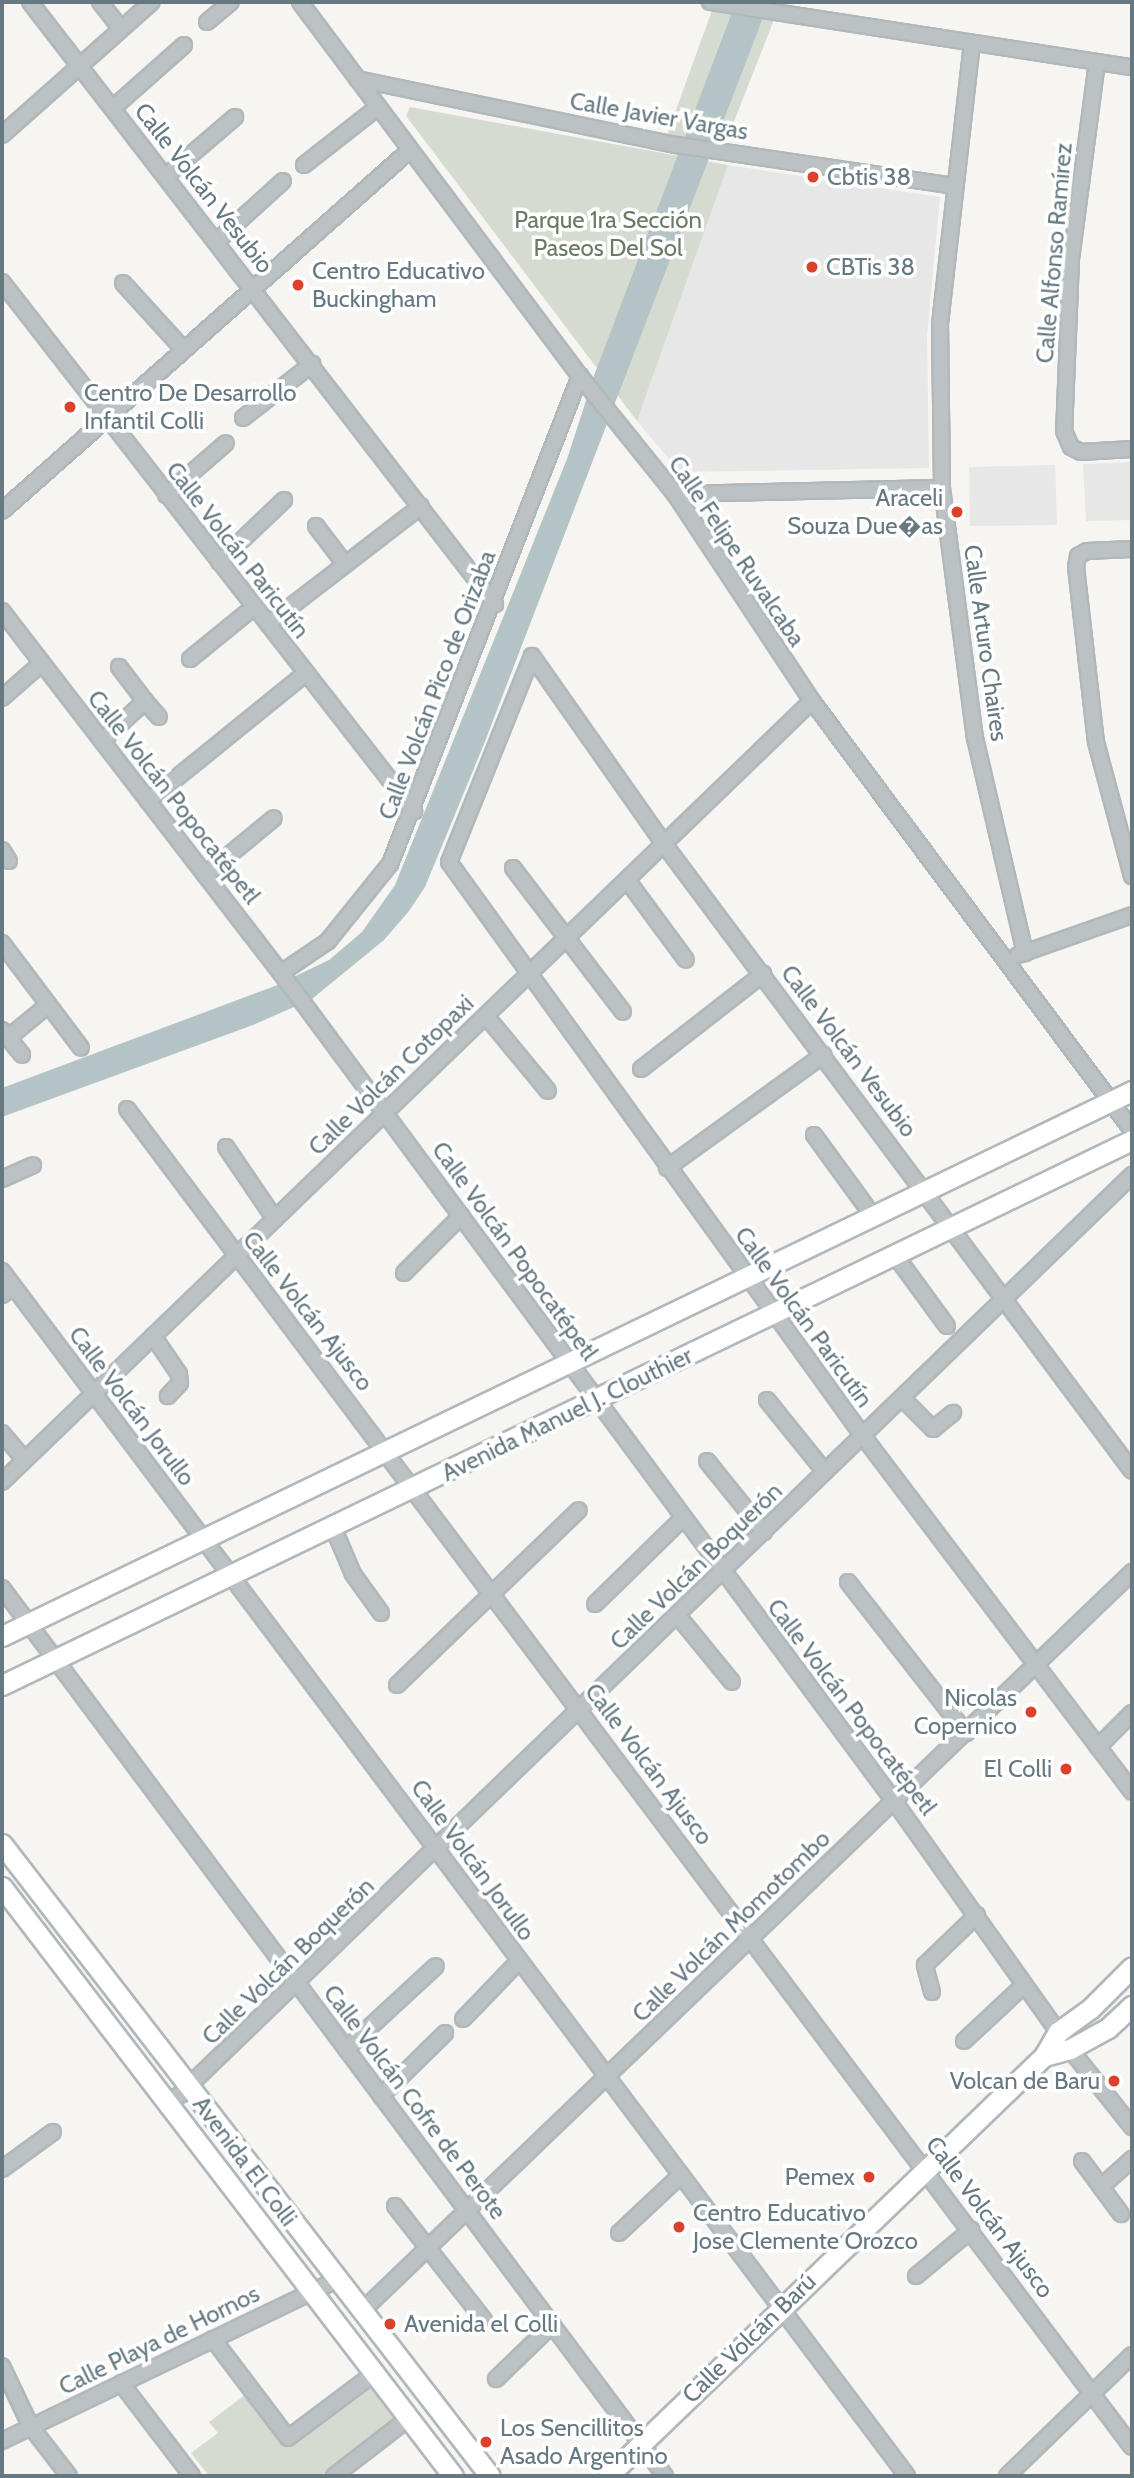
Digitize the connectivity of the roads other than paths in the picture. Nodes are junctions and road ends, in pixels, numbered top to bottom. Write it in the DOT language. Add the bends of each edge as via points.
graph roads {
  1 [pos="30,2"];
  2 [pos="100,2"];
  3 [pos="152,2"];
  4 [pos="230,2"];
  5 [pos="300,2"];
  6 [pos="710,2"];
  7 [pos="207,22"];
  8 [pos="121,29"];
  9 [pos="972,43"];
  10 [pos="184,45"];
  11 [pos="1097,62"];
  12 [pos="80,66"];
  13 [pos="1132,67"];
  14 [pos="357,79"];
  15 [pos="377,107"];
  16 [pos="113,108"];
  17 [pos="235,117"];
  18 [pos="2,135"];
  19 [pos="410,150"];
  20 [pos="304,165"];
  21 [pos="166,176"];
  22 [pos="283,181"];
  23 [pos="954,186"];
  24 [pos="217,241"];
  25 [pos="2,282"];
  26 [pos="123,283"];
  27 [pos="253,287"];
  28 [pos="183,349"];
  29 [pos="312,364"];
  30 [pos="580,376"];
  31 [pos="105,417"];
  32 [pos="243,418"];
  33 [pos="226,443"];
  34 [pos="1132,449"];
  35 [pos="942,488"];
  36 [pos="675,494"];
  37 [pos="166,495"];
  38 [pos="284,500"];
  39 [pos="421,506"];
  40 [pos="2,511"];
  41 [pos="316,526"];
  42 [pos="1132,549"];
  43 [pos="219,562"];
  44 [pos="345,564"];
  45 [pos="495,604"];
  46 [pos="254,607"];
  47 [pos="2,611"];
  48 [pos="268,624"];
  49 [pos="190,659"];
  50 [pos="42,663"];
  51 [pos="119,667"];
  52 [pos="306,673"];
  53 [pos="2,698"];
  54 [pos="145,701"];
  55 [pos="812,701"];
  56 [pos="159,718"];
  57 [pos="102,741"];
  58 [pos="148,801"];
  59 [pos="414,811"];
  60 [pos="274,818"];
  61 [pos="664,844"];
  62 [pos="449,863"];
  63 [pos="513,868"];
  64 [pos="205,875"];
  65 [pos="1132,876"];
  66 [pos="627,880"];
  67 [pos="1132,915"];
  68 [pos="567,938"];
  69 [pos="2,943"];
  70 [pos="1025,953"];
  71 [pos="686,960"];
  72 [pos="1005,960"];
  73 [pos="763,974"];
  74 [pos="528,975"];
  75 [pos="283,976"];
  76 [pos="48,1005"];
  77 [pos="623,1012"];
  78 [pos="486,1016"];
  79 [pos="5,1034"];
  80 [pos="80,1048"];
  81 [pos="22,1055"];
  82 [pos="823,1055"];
  83 [pos="641,1069"];
  84 [pos="548,1091"];
  85 [pos="1132,1091"];
  86 [pos="1111,1101"];
  87 [pos="127,1109"];
  88 [pos="385,1113"];
  89 [pos="1132,1130"];
  90 [pos="814,1135"];
  91 [pos="1132,1140"];
  92 [pos="226,1147"];
  93 [pos="33,1165"];
  94 [pos="667,1168"];
  95 [pos="1132,1175"];
  96 [pos="2,1179"];
  97 [pos="925,1191"];
  98 [pos="461,1216"];
  99 [pos="873,1216"];
  100 [pos="275,1219"];
  101 [pos="952,1227"];
  102 [pos="895,1255"];
  103 [pos="237,1256"];
  104 [pos="2,1271"];
  105 [pos="404,1273"];
  106 [pos="746,1276"];
  107 [pos="7,1291"];
  108 [pos="1005,1298"];
  109 [pos="774,1314"];
  110 [pos="947,1326"];
  111 [pos="153,1336"];
  112 [pos="569,1362"];
  113 [pos="93,1394"];
  114 [pos="168,1396"];
  115 [pos="902,1398"];
  116 [pos="597,1400"];
  117 [pos="767,1400"];
  118 [pos="954,1413"];
  119 [pos="2,1433"];
  120 [pos="863,1436"];
  121 [pos="386,1450"];
  122 [pos="25,1460"];
  123 [pos="707,1461"];
  124 [pos="1132,1470"];
  125 [pos="825,1472"];
  126 [pos="2,1482"];
  127 [pos="415,1488"];
  128 [pos="579,1510"];
  129 [pos="683,1518"];
  130 [pos="333,1527"];
  131 [pos="764,1532"];
  132 [pos="204,1538"];
  133 [pos="723,1572"];
  134 [pos="1132,1572"];
  135 [pos="233,1575"];
  136 [pos="848,1582"];
  137 [pos="2,1588"];
  138 [pos="493,1592"];
  139 [pos="595,1604"];
  140 [pos="381,1613"];
  141 [pos="678,1616"];
  142 [pos="28,1623"];
  143 [pos="2,1636"];
  144 [pos="55,1660"];
  145 [pos="1035,1666"];
  146 [pos="732,1682"];
  147 [pos="2,1685"];
  148 [pos="397,1685"];
  149 [pos="580,1710"];
  150 [pos="1132,1713"];
  151 [pos="966,1733"];
  152 [pos="1098,1747"];
  153 [pos="1132,1792"];
  154 [pos="894,1801"];
  155 [pos="2,1844"];
  156 [pos="437,1849"];
  157 [pos="5,1898"];
  158 [pos="977,1915"];
  159 [pos="751,1937"];
  160 [pos="519,1961"];
  161 [pos="436,1966"];
  162 [pos="1132,1967"];
  163 [pos="297,1983"];
  164 [pos="1024,1985"];
  165 [pos="932,1992"];
  166 [pos="1132,2006"];
  167 [pos="463,2019"];
  168 [pos="1058,2032"];
  169 [pos="445,2033"];
  170 [pos="964,2040"];
  171 [pos="346,2049"];
  172 [pos="1070,2049"];
  173 [pos="1044,2056"];
  174 [pos="607,2076"];
  175 [pos="189,2088"];
  176 [pos="381,2096"];
  177 [pos="169,2105"];
  178 [pos="1132,2127"];
  179 [pos="53,2132"];
  180 [pos="1132,2159"];
  181 [pos="1082,2161"];
  182 [pos="925,2168"];
  183 [pos="2,2169"];
  184 [pos="681,2175"];
  185 [pos="1101,2187"];
  186 [pos="395,2206"];
  187 [pos="467,2211"];
  188 [pos="1121,2214"];
  189 [pos="971,2230"];
  190 [pos="619,2233"];
  191 [pos="429,2248"];
  192 [pos="916,2276"];
  193 [pos="336,2280"];
  194 [pos="312,2291"];
  195 [pos="780,2307"];
  196 [pos="361,2312"];
  197 [pos="484,2320"];
  198 [pos="552,2325"];
  199 [pos="213,2339"];
  200 [pos="1132,2355"];
  201 [pos="2,2365"];
  202 [pos="374,2373"];
  203 [pos="496,2379"];
  204 [pos="121,2383"];
  205 [pos="1092,2393"];
  206 [pos="409,2418"];
  207 [pos="31,2427"];
  208 [pos="2,2441"];
  209 [pos="640,2443"];
  210 [pos="1132,2447"];
  211 [pos="69,2476"];
  212 [pos="192,2476"];
  213 [pos="334,2476"];
  214 [pos="453,2476"];
  215 [pos="490,2476"];
  216 [pos="608,2476"];
  217 [pos="665,2476"];
  218 [pos="907,2476"];
  219 [pos="1007,2476"];
  1 -- 12 [label="street, Calle Volcán Vesubio"];
  2 -- 8 [label="street"];
  3 -- 8 [label="street"];
  4 -- 7 [label="street"];
  5 -- 14 [label="street, Calle Felipe Ruvalcaba"];
  6 -- 9 [label="street"];
  8 -- 12 [label="street"];
  9 -- 11 [label="street"];
  9 -- 23 [label="street, Calle Arturo Chaires"];
  10 -- 16 [label="street"];
  11 -- 13 [label="street"];
  11 -- 34 [label="street, Calle Alfonso Ramírez" via="1071,260 1064,431 1071,447 1081,452"];
  12 -- 16 [label="street, Calle Volcán Vesubio"];
  12 -- 18 [label="street"];
  14 -- 15 [label="street, Calle Felipe Ruvalcaba"];
  14 -- 23 [label="street, Calle Javier Vargas" via="677,145"];
  15 -- 19 [label="street, Calle Felipe Ruvalcaba"];
  15 -- 20 [label="street"];
  16 -- 21 [label="street, Calle Volcán Vesubio"];
  17 -- 21 [label="street"];
  19 -- 27 [label="street"];
  19 -- 30 [label="street, Calle Felipe Ruvalcaba"];
  21 -- 24 [label="street, Calle Volcán Vesubio"];
  22 -- 24 [label="street"];
  23 -- 35 [label="street, Calle Arturo Chaires" via="940,323"];
  24 -- 27 [label="street, Calle Volcán Vesubio"];
  25 -- 31 [label="street, Calle Volcán Paricutín"];
  26 -- 28 [label="street"];
  27 -- 28 [label="street"];
  27 -- 29 [label="street, Calle Volcán Vesubio"];
  28 -- 31 [label="street"];
  29 -- 32 [label="street"];
  29 -- 39 [label="street, Calle Volcán Vesubio"];
  30 -- 36 [label="street, Calle Felipe Ruvalcaba"];
  30 -- 45 [label="street, Calle Volcán Pico de Orizaba"];
  31 -- 37 [label="street, Calle Volcán Paricutín"];
  31 -- 40 [label="street"];
  33 -- 37 [label="street"];
  35 -- 36 [label="street"];
  35 -- 70 [label="street, Calle Arturo Chaires" via="975,738"];
  36 -- 55 [label="street, Calle Felipe Ruvalcaba"];
  37 -- 43 [label="street, Calle Volcán Paricutín"];
  38 -- 43 [label="street"];
  39 -- 44 [label="street"];
  39 -- 45 [label="street, Calle Volcán Vesubio"];
  41 -- 44 [label="street"];
  42 -- 65 [label="street" via="1087,551 1078,556 1096,742"];
  43 -- 46 [label="street, Calle Volcán Paricutín"];
  44 -- 48 [label="street"];
  45 -- 59 [label="street, Calle Volcán Pico de Orizaba"];
  46 -- 48 [label="street, Calle Volcán Paricutín"];
  46 -- 49 [label="street"];
  47 -- 50 [label="street, Calle Volcán Popocatépetl"];
  48 -- 52 [label="street, Calle Volcán Paricutín"];
  50 -- 53 [label="street"];
  50 -- 57 [label="street, Calle Volcán Popocatépetl"];
  51 -- 54 [label="street"];
  52 -- 58 [label="street"];
  52 -- 59 [label="street, Calle Volcán Paricutín"];
  54 -- 56 [label="street"];
  54 -- 57 [label="street"];
  55 -- 61 [label="street, Calle Volcán Cotopaxi"];
  55 -- 72 [label="street, Calle Felipe Ruvalcaba"];
  57 -- 58 [label="street, Calle Volcán Popocatépetl"];
  58 -- 64 [label="street, Calle Volcán Popocatépetl"];
  59 -- 75 [label="street, Calle Volcán Pico de Orizaba" via="390,863 353,916"];
  60 -- 64 [label="street"];
  61 -- 62 [label="street, Calle Volcán Vesubio" via="532,656"];
  61 -- 66 [label="street, Calle Volcán Cotopaxi"];
  61 -- 73 [label="street, Calle Volcán Vesubio"];
  62 -- 74 [label="street, Calle Volcán Paricutín"];
  63 -- 68 [label="street"];
  64 -- 75 [label="street, Calle Volcán Popocatépetl"];
  66 -- 68 [label="street, Calle Volcán Cotopaxi"];
  66 -- 71 [label="street"];
  67 -- 70 [label="street"];
  68 -- 74 [label="street, Calle Volcán Cotopaxi"];
  68 -- 77 [label="street"];
  69 -- 76 [label="street"];
  70 -- 72 [label="street"];
  72 -- 86 [label="street, Calle Felipe Ruvalcaba"];
  73 -- 82 [label="street, Calle Volcán Vesubio"];
  73 -- 83 [label="street"];
  74 -- 78 [label="street, Calle Volcán Cotopaxi"];
  74 -- 94 [label="street, Calle Volcán Paricutín"];
  75 -- 88 [label="street, Calle Volcán Popocatépetl"];
  76 -- 79 [label="street"];
  76 -- 80 [label="street"];
  78 -- 84 [label="street"];
  78 -- 88 [label="street, Calle Volcán Cotopaxi"];
  79 -- 81 [label="street"];
  82 -- 94 [label="street"];
  82 -- 97 [label="street, Calle Volcán Vesubio"];
  85 -- 86 [label="main road, Avenida Manuel J. Clouthier"];
  86 -- 89 [label="street, Calle Felipe Ruvalcaba"];
  86 -- 97 [label="main road, Avenida Manuel J. Clouthier"];
  87 -- 103 [label="street, Calle Volcán Ajusco"];
  88 -- 98 [label="street, Calle Volcán Popocatépetl"];
  88 -- 100 [label="street, Calle Volcán Cotopaxi"];
  90 -- 99 [label="street"];
  91 -- 101 [label="main road, Avenida Manuel J. Clouthier"];
  92 -- 100 [label="street"];
  93 -- 96 [label="street"];
  94 -- 106 [label="street, Calle Volcán Paricutín"];
  95 -- 108 [label="street, Calle Volcán Boquerón"];
  97 -- 99 [label="main road, Avenida Manuel J. Clouthier"];
  97 -- 101 [label="street, Calle Volcán Vesubio"];
  98 -- 105 [label="street"];
  98 -- 112 [label="street, Calle Volcán Popocatépetl"];
  99 -- 106 [label="main road, Avenida Manuel J. Clouthier"];
  100 -- 103 [label="street, Calle Volcán Cotopaxi"];
  101 -- 102 [label="main road, Avenida Manuel J. Clouthier"];
  101 -- 108 [label="street, Calle Volcán Vesubio"];
  102 -- 109 [label="main road, Avenida Manuel J. Clouthier"];
  102 -- 110 [label="street"];
  103 -- 111 [label="street, Calle Volcán Cotopaxi"];
  103 -- 121 [label="street, Calle Volcán Ajusco"];
  104 -- 107 [label="street, Calle Volcán Jorullo"];
  106 -- 109 [label="street, Calle Volcán Paricutín"];
  106 -- 112 [label="main road, Avenida Manuel J. Clouthier"];
  107 -- 113 [label="street, Calle Volcán Jorullo"];
  108 -- 115 [label="street, Calle Volcán Boquerón"];
  108 -- 124 [label="street, Calle Volcán Vesubio"];
  109 -- 116 [label="main road, Avenida Manuel J. Clouthier"];
  109 -- 120 [label="street, Calle Volcán Paricutín"];
  111 -- 113 [label="street, Calle Volcán Cotopaxi"];
  111 -- 114 [label="street" via="179,1374 180,1382"];
  112 -- 116 [label="street, Calle Volcán Popocatépetl"];
  112 -- 121 [label="main road, Avenida Manuel J. Clouthier"];
  113 -- 122 [label="street, Calle Volcán Cotopaxi"];
  113 -- 132 [label="street, Calle Volcán Jorullo"];
  115 -- 118 [label="street" via="933,1429"];
  115 -- 120 [label="street, Calle Volcán Boquerón"];
  116 -- 127 [label="main road, Avenida Manuel J. Clouthier"];
  116 -- 129 [label="street, Calle Volcán Popocatépetl"];
  117 -- 125 [label="street"];
  119 -- 122 [label="street"];
  120 -- 125 [label="street, Calle Volcán Boquerón"];
  120 -- 145 [label="street, Calle Volcán Paricutín"];
  121 -- 127 [label="street, Calle Volcán Ajusco"];
  121 -- 132 [label="main road, Avenida Manuel J. Clouthier"];
  122 -- 126 [label="street, Calle Volcán Cotopaxi"];
  123 -- 131 [label="street"];
  125 -- 131 [label="street, Calle Volcán Boquerón"];
  127 -- 130 [label="main road, Avenida Manuel J. Clouthier"];
  127 -- 138 [label="street, Calle Volcán Ajusco"];
  128 -- 138 [label="street"];
  129 -- 133 [label="street, Calle Volcán Popocatépetl"];
  129 -- 139 [label="street"];
  130 -- 135 [label="main road, Avenida Manuel J. Clouthier"];
  130 -- 140 [label="street" via="353,1574"];
  131 -- 133 [label="street, Calle Volcán Boquerón"];
  132 -- 135 [label="street, Calle Volcán Jorullo"];
  132 -- 142 [label="main road, Avenida Manuel J. Clouthier"];
  133 -- 141 [label="street, Calle Volcán Boquerón"];
  133 -- 154 [label="street, Calle Volcán Popocatépetl"];
  134 -- 145 [label="street, Calle Volcán Momotombo"];
  135 -- 144 [label="main road, Avenida Manuel J. Clouthier"];
  135 -- 156 [label="street, Calle Volcán Jorullo"];
  136 -- 151 [label="street"];
  137 -- 142 [label="street, Calle Volcán Cofre de Perote"];
  138 -- 148 [label="street"];
  138 -- 149 [label="street, Calle Volcán Ajusco"];
  141 -- 146 [label="street"];
  141 -- 149 [label="street, Calle Volcán Boquerón"];
  142 -- 143 [label="main road, Avenida Manuel J. Clouthier"];
  142 -- 144 [label="street, Calle Volcán Cofre de Perote"];
  144 -- 147 [label="main road, Avenida Manuel J. Clouthier"];
  144 -- 163 [label="street, Calle Volcán Cofre de Perote"];
  145 -- 151 [label="street, Calle Volcán Momotombo"];
  145 -- 152 [label="street, Calle Volcán Paricutín"];
  149 -- 156 [label="street, Calle Volcán Boquerón"];
  149 -- 159 [label="street, Calle Volcán Ajusco"];
  150 -- 152 [label="street"];
  151 -- 154 [label="street, Calle Volcán Momotombo"];
  152 -- 153 [label="street, Calle Volcán Paricutín"];
  154 -- 158 [label="street, Calle Volcán Popocatépetl"];
  154 -- 159 [label="street, Calle Volcán Momotombo"];
  155 -- 175 [label="main road, Avenida El Colli"];
  156 -- 160 [label="street, Calle Volcán Jorullo"];
  156 -- 163 [label="street, Calle Volcán Boquerón"];
  157 -- 177 [label="main road, Avenida El Colli"];
  158 -- 164 [label="street, Calle Volcán Popocatépetl"];
  158 -- 165 [label="street" via="925,1965"];
  159 -- 174 [label="street, Calle Volcán Momotombo"];
  159 -- 182 [label="street, Calle Volcán Ajusco"];
  160 -- 167 [label="street"];
  160 -- 174 [label="street, Calle Volcán Jorullo"];
  161 -- 171 [label="street"];
  162 -- 168 [label="main road" via="1090,2010"];
  163 -- 171 [label="street, Calle Volcán Cofre de Perote"];
  163 -- 175 [label="street, Calle Volcán Boquerón"];
  164 -- 168 [label="street, Calle Volcán Popocatépetl"];
  164 -- 170 [label="street"];
  166 -- 172 [label="main road, Calle Volcán Barú" via="1108,2028"];
  168 -- 172 [label="street, Calle Volcán Popocatépetl"];
  168 -- 173 [label="main road, Calle Volcán Barú"];
  169 -- 176 [label="street"];
  171 -- 176 [label="street, Calle Volcán Cofre de Perote"];
  172 -- 173 [label="main road, Calle Volcán Barú"];
  172 -- 178 [label="street, Calle Volcán Popocatépetl"];
  173 -- 182 [label="main road, Calle Volcán Barú"];
  174 -- 184 [label="street, Calle Volcán Jorullo"];
  174 -- 187 [label="street, Calle Volcán Momotombo"];
  175 -- 177 [label="street, Calle Volcán Boquerón"];
  175 -- 193 [label="main road, Avenida El Colli"];
  176 -- 187 [label="street, Calle Volcán Cofre de Perote"];
  177 -- 194 [label="main road, Avenida El Colli"];
  179 -- 183 [label="street"];
  180 -- 185 [label="street"];
  181 -- 185 [label="street"];
  182 -- 189 [label="street, Calle Volcán Ajusco"];
  182 -- 195 [label="main road, Calle Volcán Barú"];
  184 -- 190 [label="street"];
  184 -- 195 [label="street, Calle Volcán Jorullo"];
  185 -- 188 [label="street"];
  186 -- 191 [label="street"];
  187 -- 191 [label="street, Calle Volcán Momotombo"];
  187 -- 198 [label="street, Calle Volcán Cofre de Perote"];
  189 -- 192 [label="street"];
  189 -- 205 [label="street, Calle Volcán Ajusco"];
  191 -- 196 [label="street, Calle Volcán Momotombo"];
  191 -- 197 [label="street"];
  193 -- 194 [label="street, Calle Playa de Hornos"];
  193 -- 196 [label="main road, Avenida El Colli"];
  194 -- 199 [label="street, Calle Playa de Hornos"];
  194 -- 202 [label="main road, Avenida El Colli"];
  195 -- 209 [label="main road, Calle Volcán Barú"];
  195 -- 218 [label="street, Calle Volcán Jorullo"];
  196 -- 215 [label="main road, Avenida El Colli"];
  198 -- 203 [label="street"];
  198 -- 209 [label="street, Calle Volcán Cofre de Perote"];
  199 -- 202 [label="street" via="288,2438"];
  199 -- 204 [label="street, Calle Playa de Hornos"];
  200 -- 205 [label="street"];
  201 -- 207 [label="street"];
  202 -- 206 [label="main road, Avenida El Colli"];
  204 -- 207 [label="street, Calle Playa de Hornos"];
  204 -- 212 [label="street"];
  205 -- 210 [label="street, Calle Volcán Ajusco"];
  205 -- 219 [label="street"];
  206 -- 213 [label="street"];
  206 -- 214 [label="main road, Avenida El Colli"];
  207 -- 208 [label="street, Calle Playa de Hornos"];
  207 -- 211 [label="street"];
  209 -- 216 [label="main road, Calle Volcán Barú"];
  209 -- 217 [label="street, Calle Volcán Cofre de Perote"];
}
